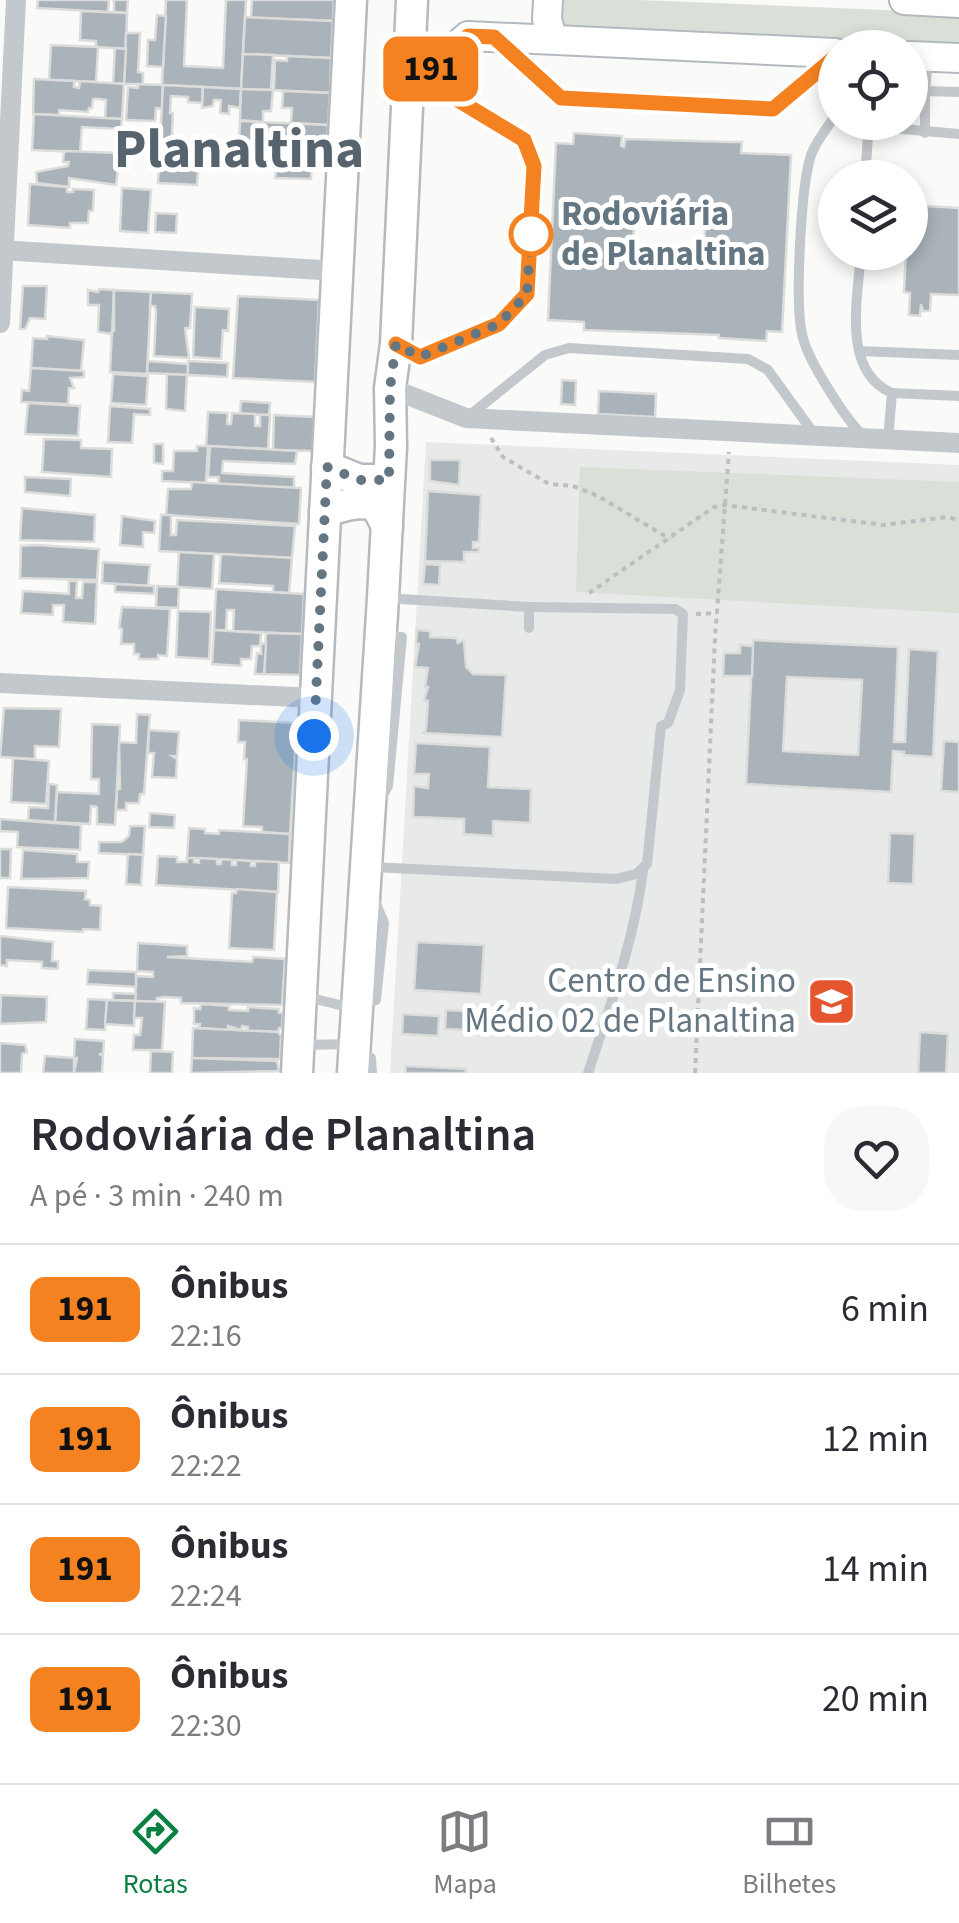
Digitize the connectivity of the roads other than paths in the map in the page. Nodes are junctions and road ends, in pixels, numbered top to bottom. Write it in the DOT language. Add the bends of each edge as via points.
graph roads {
  1 [pos="16,0"];
  2 [pos="351,0"];
  3 [pos="412,0"];
  4 [pos="548,0"];
  5 [pos="904,0"];
  6 [pos="959,3"];
  7 [pos="494,37"];
  8 [pos="552,40"];
  9 [pos="818,54"];
  10 [pos="928,56"];
  11 [pos="959,58"];
  12 [pos="818,70"];
  13 [pos="928,91"];
  14 [pos="959,92"];
  15 [pos="411,94"];
  16 [pos="928,133"];
  17 [pos="959,134"];
  18 [pos="819,140"];
  19 [pos="2,251"];
  20 [pos="860,270"];
  21 [pos="337,271"];
  22 [pos="0,322"];
  23 [pos="396,344"];
  24 [pos="859,351"];
  25 [pos="959,355"];
  26 [pos="390,388"];
  27 [pos="892,393"];
  28 [pos="959,396"];
  29 [pos="476,419"];
  30 [pos="816,437"];
  31 [pos="878,440"];
  32 [pos="959,443"];
  33 [pos="327,467"];
  34 [pos="390,474"];
  35 [pos="324,511"];
  36 [pos="393,539"];
  37 [pos="384,598"];
  38 [pos="529,607"];
  39 [pos="529,628"];
  40 [pos="0,683"];
  41 [pos="315,698"];
  42 [pos="366,867"];
  43 [pos="643,871"];
  44 [pos="302,996"];
  45 [pos="356,1009"];
  46 [pos="298,1059"];
  47 [pos="353,1059"];
  48 [pos="372,1073"];
  49 [pos="588,1073"];
  1 -- 19 [label="street"];
  2 -- 21 [label="main road"];
  3 -- 15 [label="main road"];
  4 -- 8 [label="street"];
  5 -- 6 [label="street"];
  7 -- 8 [label="street"];
  7 -- 12 [label="lane" via="561,98 773,109"];
  7 -- 15 [label="street" via="468,36"];
  8 -- 9 [label="street"];
  10 -- 11 [label="street"];
  13 -- 14 [label="lane"];
  15 -- 23 [label="main road"];
  15 -- 23 [label="lane" via="443,91 524,140 534,166 527,294 499,324 420,357"];
  16 -- 17 [label="lane"];
  18 -- 31 [label="lane" via="806,177 798,314 803,342 849,422"];
  19 -- 21 [label="street"];
  19 -- 22 [label="street"];
  20 -- 24 [label="lane"];
  21 -- 33 [label="main road"];
  23 -- 26 [label="main road"];
  24 -- 25 [label="lane"];
  24 -- 27 [label="lane" via="876,386"];
  26 -- 29 [label="street"];
  26 -- 34 [label="main road"];
  27 -- 28 [label="lane"];
  27 -- 31 [label="lane"];
  29 -- 30 [label="street"];
  29 -- 30 [label="lane" via="545,355 589,349 748,359 768,370"];
  30 -- 31 [label="street"];
  31 -- 32 [label="street"];
  33 -- 34 [label="main road" via="359,480"];
  33 -- 35 [label="main road"];
  34 -- 36 [label="main road"];
  35 -- 36 [label="main road" via="352,502 376,505"];
  35 -- 41 [label="main road"];
  36 -- 37 [label="main road"];
  37 -- 38 [label="lane"];
  37 -- 42 [label="main road"];
  38 -- 39 [label="lane"];
  38 -- 43 [label="lane" via="683,614 680,690 668,723 660,726"];
  40 -- 41 [label="street"];
  41 -- 44 [label="main road"];
  42 -- 43 [label="lane" via="616,878"];
  42 -- 45 [label="main road"];
  43 -- 49 [label="lane" via="634,926"];
  44 -- 45 [label="lane"];
  44 -- 46 [label="main road"];
  45 -- 47 [label="main road"];
  46 -- 47 [label="lane"];
  47 -- 48 [label="lane" via="367,1052"];
}
